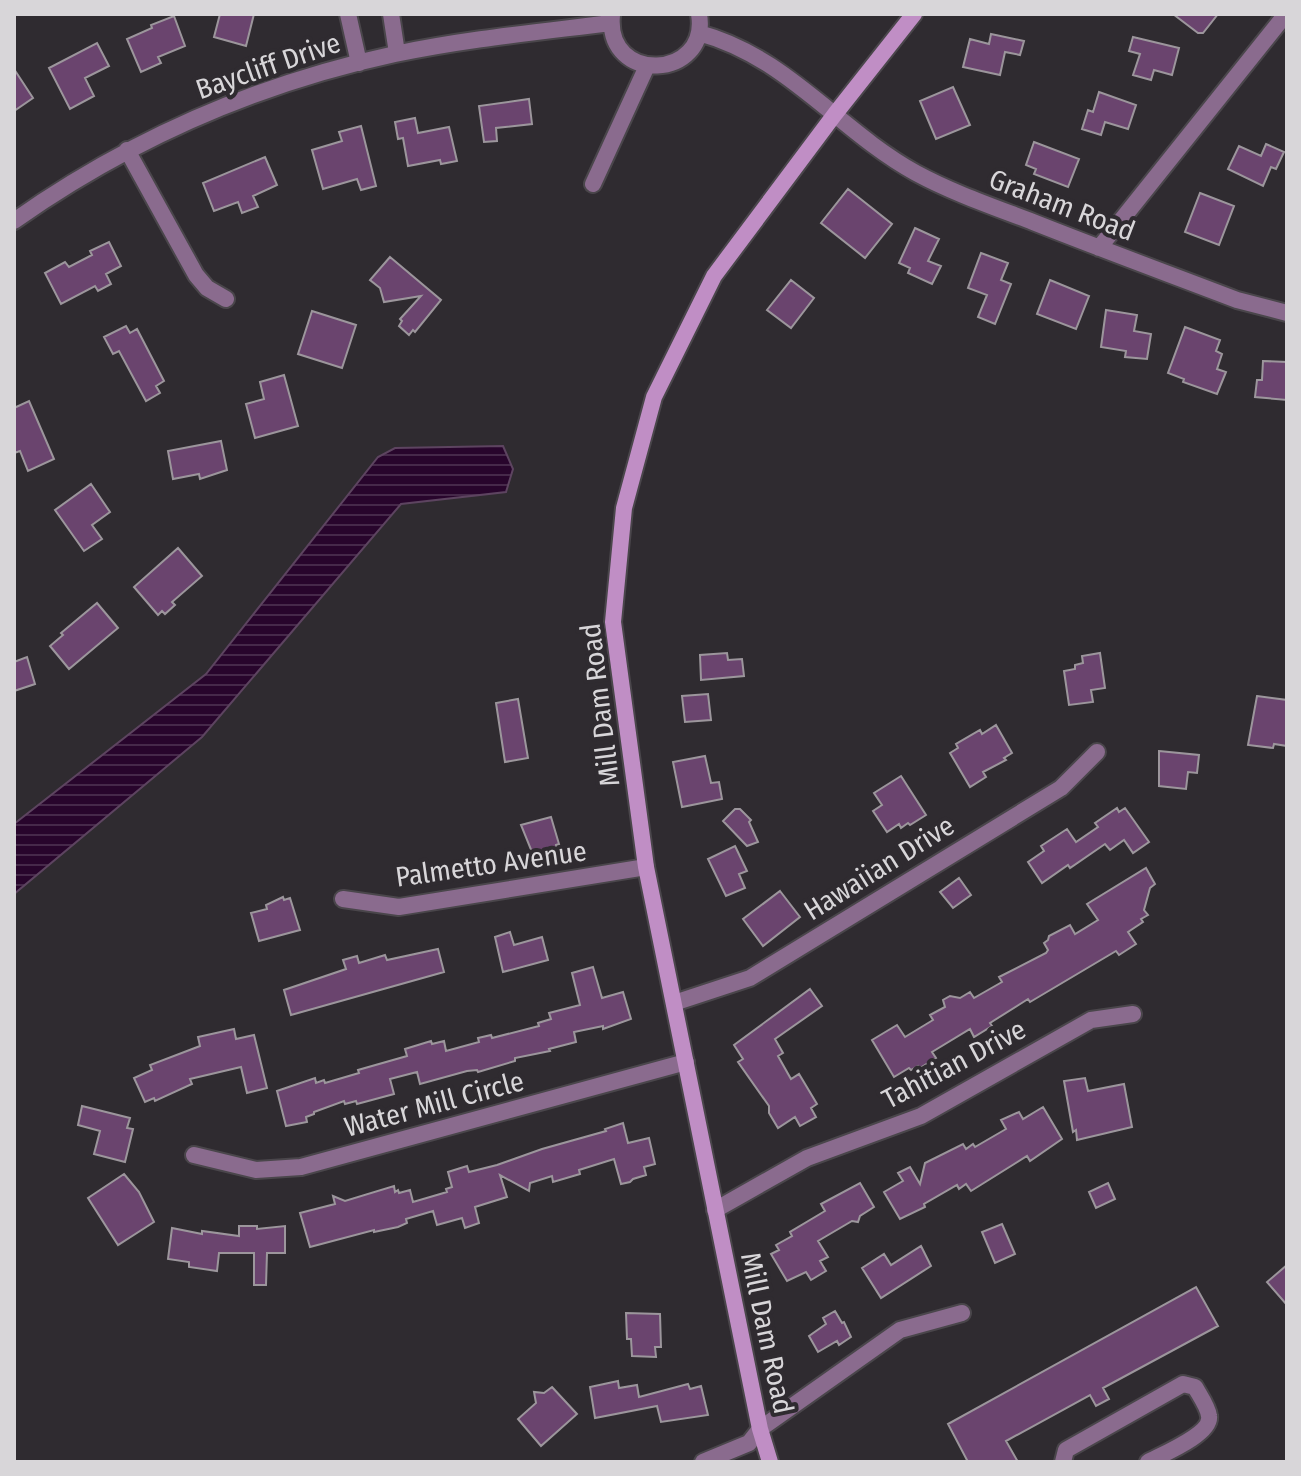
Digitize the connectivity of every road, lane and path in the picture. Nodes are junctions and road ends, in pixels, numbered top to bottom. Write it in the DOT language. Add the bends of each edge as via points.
graph roads {
  1 [pos="348,14"];
  2 [pos="391,14"];
  3 [pos="699,14"];
  4 [pos="914,14"];
  5 [pos="1286,14"];
  6 [pos="612,18"];
  7 [pos="699,33"];
  8 [pos="397,53"];
  9 [pos="359,63"];
  10 [pos="647,66"];
  11 [pos="835,114"];
  12 [pos="127,150"];
  13 [pos="593,184"];
  14 [pos="14,221"];
  15 [pos="1099,248"];
  16 [pos="226,299"];
  17 [pos="1287,313"];
  18 [pos="1097,752"];
  19 [pos="646,867"];
  20 [pos="343,899"];
  21 [pos="674,1003"];
  22 [pos="1133,1014"];
  23 [pos="686,1062"];
  24 [pos="194,1155"];
  25 [pos="715,1210"];
  26 [pos="962,1313"];
  27 [pos="760,1429"];
  28 [pos="703,1462"];
  29 [pos="770,1462"];
  30 [pos="1063,1462"];
  31 [pos="1148,1462"];
  1 -- 9 [label="street"];
  2 -- 8 [label="street"];
  3 -- 7 [label="street"];
  4 -- 11 [label="street, Mill Dam Road"];
  5 -- 15 [label="street"];
  6 -- 8 [label="street, Baycliff Drive"];
  6 -- 10 [label="street, Baycliff Drive" via="613,35 626,55"];
  7 -- 10 [label="street" via="679,60"];
  7 -- 11 [label="street" via="754,54"];
  8 -- 9 [label="street, Baycliff Drive"];
  9 -- 12 [label="street, Baycliff Drive" via="221,107"];
  10 -- 13 [label="street"];
  11 -- 15 [label="street, Graham Road" via="915,173"];
  11 -- 19 [label="street, Mill Dam Road" via="714,276 654,397 624,508 613,622"];
  12 -- 14 [label="street, Baycliff Drive"];
  12 -- 16 [label="street" via="196,275"];
  15 -- 17 [label="street, Graham Road" via="1237,300"];
  18 -- 21 [label="street, Hawaiian Drive" via="1061,788 750,978"];
  19 -- 20 [label="street, Palmetto Avenue" via="399,907"];
  19 -- 21 [label="street, Mill Dam Road"];
  21 -- 23 [label="street, Mill Dam Road"];
  22 -- 25 [label="street, Tahitian Drive" via="1091,1020 921,1116 807,1158"];
  23 -- 24 [label="street, Water Mill Circle" via="301,1167 256,1170"];
  23 -- 25 [label="street, Mill Dam Road"];
  25 -- 27 [label="street, Mill Dam Road"];
  26 -- 27 [label="street" via="900,1330"];
  27 -- 28 [label="street" via="749,1443"];
  27 -- 29 [label="street, Mill Dam Road"];
  30 -- 31 [label="street" via="1066,1450 1132,1412 1183,1384 1195,1387 1209,1414 1204,1432"];
}
